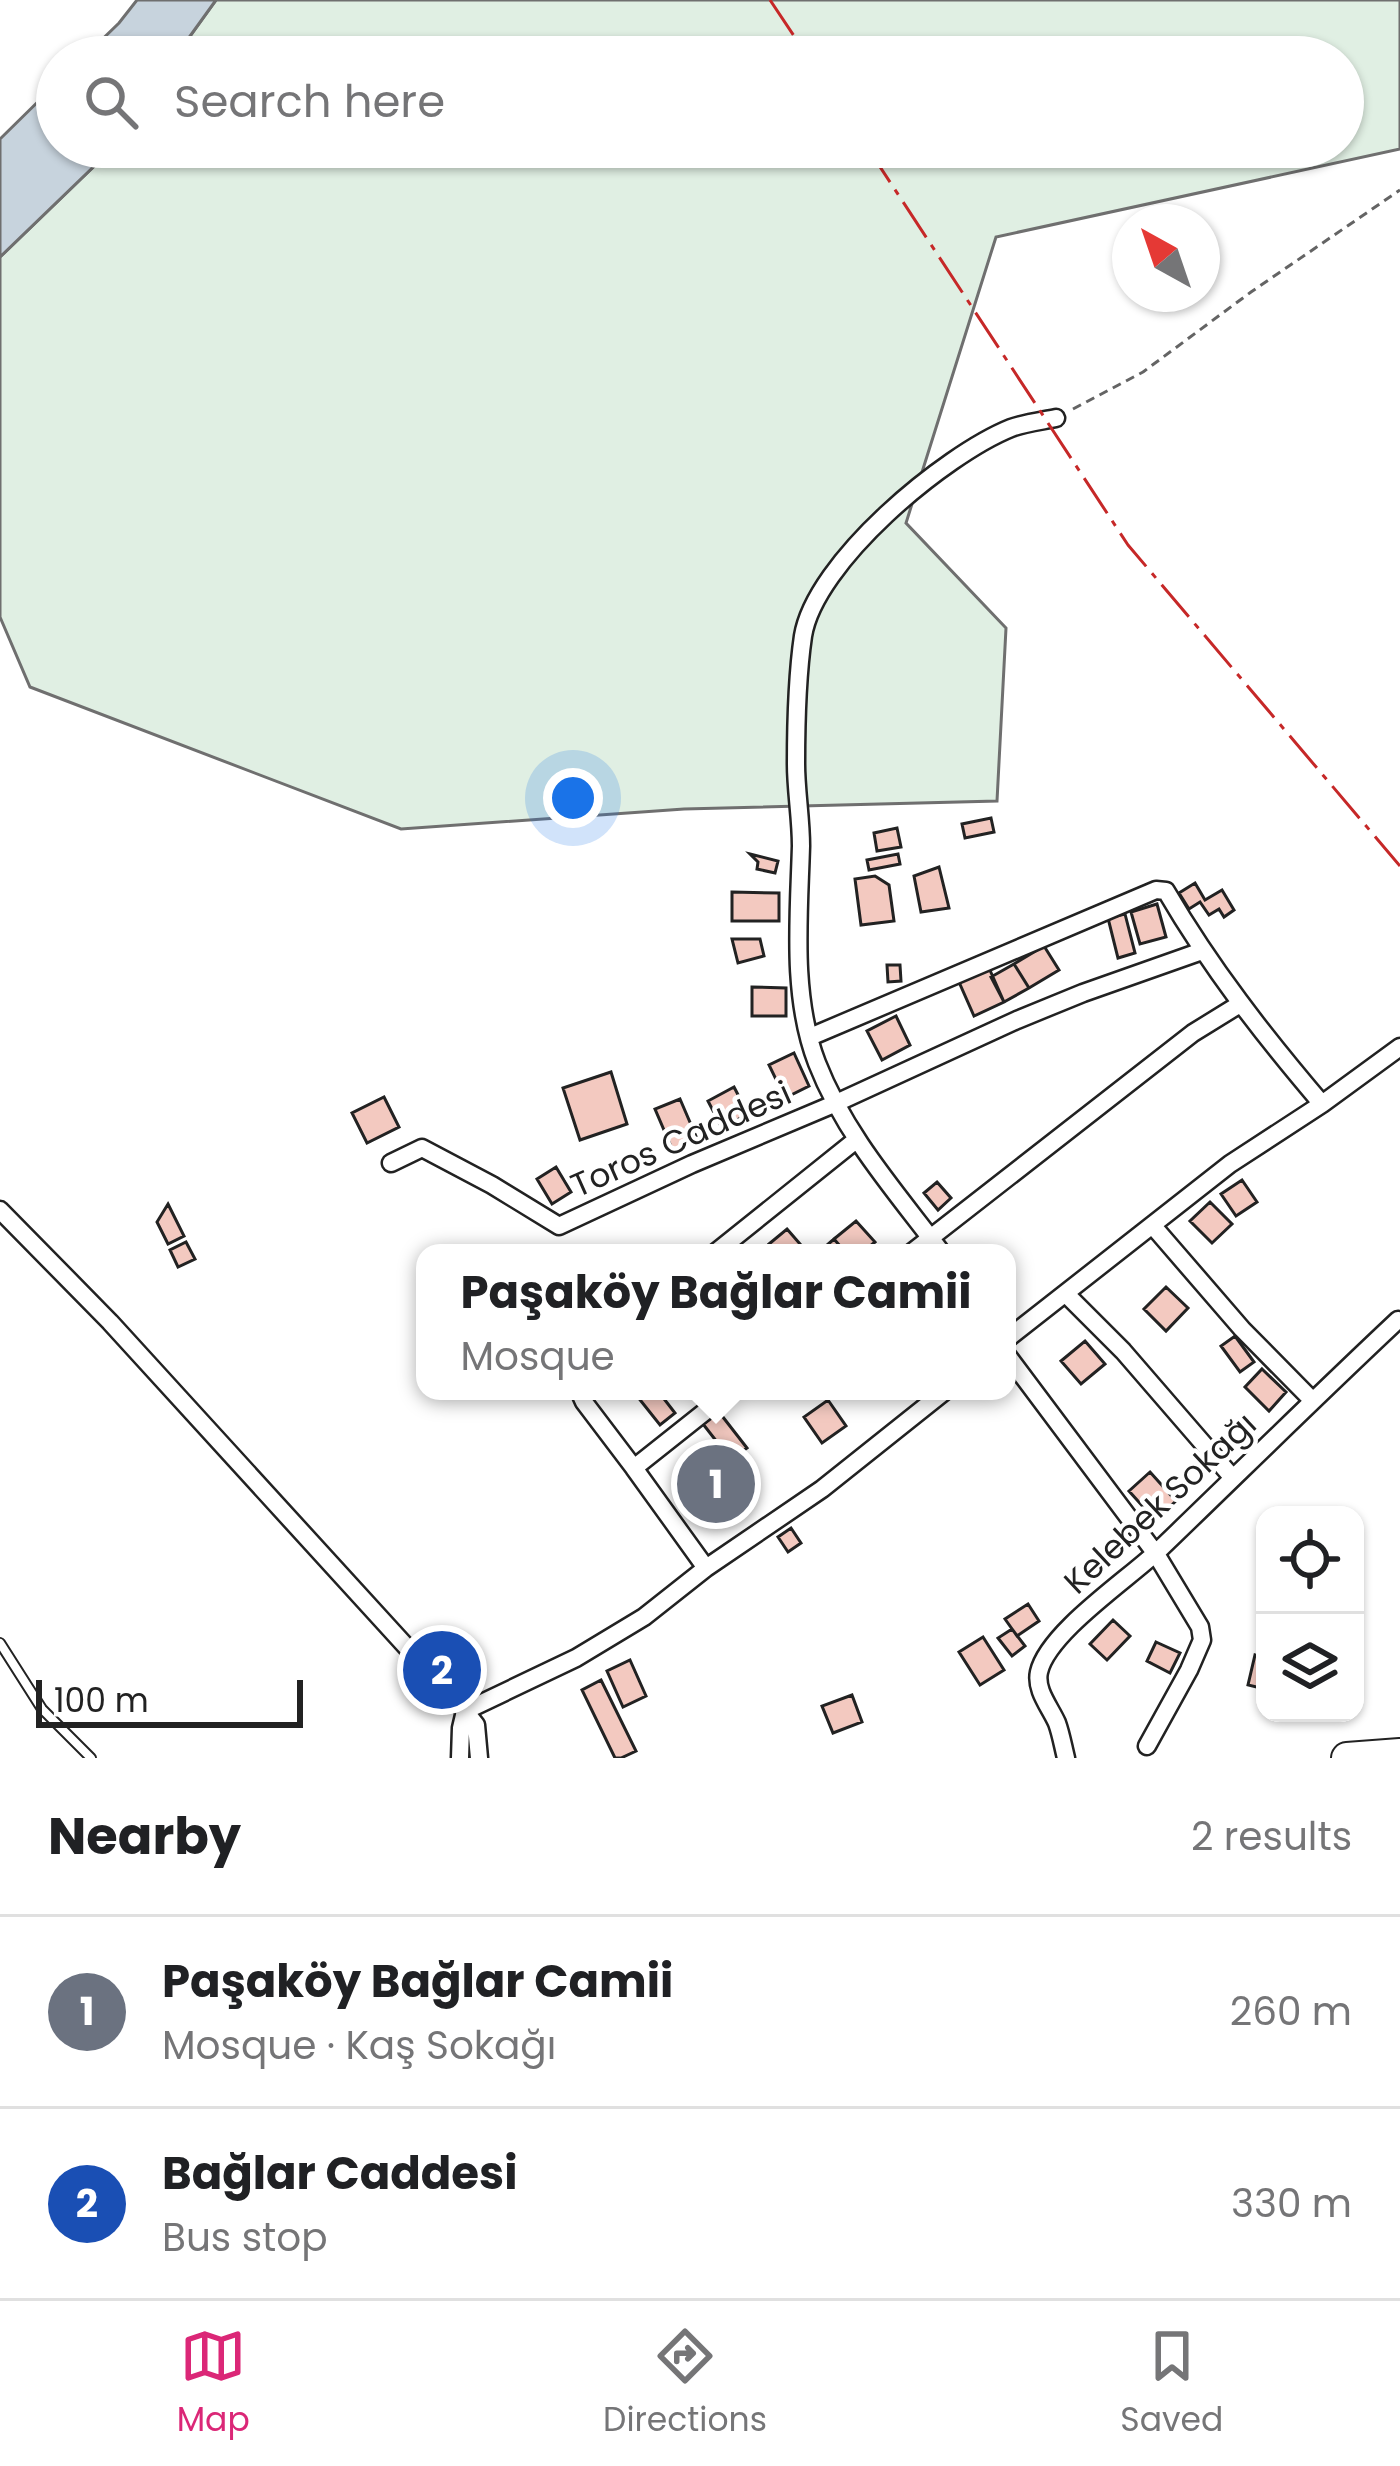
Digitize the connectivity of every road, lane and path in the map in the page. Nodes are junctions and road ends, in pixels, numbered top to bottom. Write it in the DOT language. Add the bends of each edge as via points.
graph roads {
  1 [pos="1400,190"];
  2 [pos="1055,418"];
  3 [pos="1202,952"];
  4 [pos="1240,1004"];
  5 [pos="810,1037"];
  6 [pos="1400,1047"];
  7 [pos="835,1104"];
  8 [pos="1322,1104"];
  9 [pos="856,1140"];
  10 [pos="391,1163"];
  11 [pos="0,1210"];
  12 [pos="1153,1226"];
  13 [pos="931,1238"];
  14 [pos="726,1244"];
  15 [pos="923,1244"];
  16 [pos="935,1244"];
  17 [pos="1066,1294"];
  18 [pos="1398,1320"];
  19 [pos="1016,1332"];
  20 [pos="1016,1367"];
  21 [pos="583,1400"];
  22 [pos="720,1400"];
  23 [pos="934,1400"];
  24 [pos="1312,1400"];
  25 [pos="634,1468"];
  26 [pos="1232,1477"];
  27 [pos="1156,1554"];
  28 [pos="706,1568"];
  29 [pos="0,1643"];
  30 [pos="465,1711"];
  31 [pos="1147,1746"];
  32 [pos="1400,1754"];
  33 [pos="91,1758"];
  34 [pos="460,1758"];
  35 [pos="479,1758"];
  36 [pos="1066,1758"];
  37 [pos="1348,1758"];
  1 -- 2 [label="path" via="1143,372"];
  2 -- 5 [label="street" via="1012,428 938,470 832,572 804,630 796,765 799,950"];
  3 -- 4 [label="street"];
  3 -- 5 [label="street" via="1166,891 1156,890"];
  3 -- 7 [label="street" via="1016,1020"];
  4 -- 8 [label="street"];
  4 -- 13 [label="street"];
  5 -- 7 [label="street"];
  6 -- 8 [label="street"];
  7 -- 9 [label="street, Toros Caddesi"];
  7 -- 10 [label="street, Toros Caddesi" via="560,1226 422,1148"];
  8 -- 12 [label="street"];
  9 -- 13 [label="street, Toros Caddesi"];
  9 -- 14 [label="street"];
  11 -- 30 [label="street"];
  12 -- 17 [label="street"];
  12 -- 24 [label="street"];
  13 -- 15 [label="street"];
  13 -- 16 [label="street, Toros Caddesi"];
  17 -- 19 [label="street"];
  17 -- 26 [label="street"];
  18 -- 24 [label="street, Kelebek Sokağı"];
  20 -- 27 [label="street"];
  21 -- 25 [label="street"];
  22 -- 25 [label="street"];
  23 -- 28 [label="street"];
  24 -- 26 [label="street, Kelebek Sokağı"];
  25 -- 28 [label="street"];
  26 -- 27 [label="street, Kelebek Sokağı"];
  27 -- 31 [label="street" via="1202,1640"];
  27 -- 36 [label="street, Kelebek Sokağı" via="1044,1658 1040,1688"];
  28 -- 30 [label="street" via="609,1640"];
  29 -- 33 [label="lane" via="42,1709"];
  30 -- 34 [label="street"];
  30 -- 35 [label="street" via="476,1725"];
  32 -- 37 [label="highway"];
}
